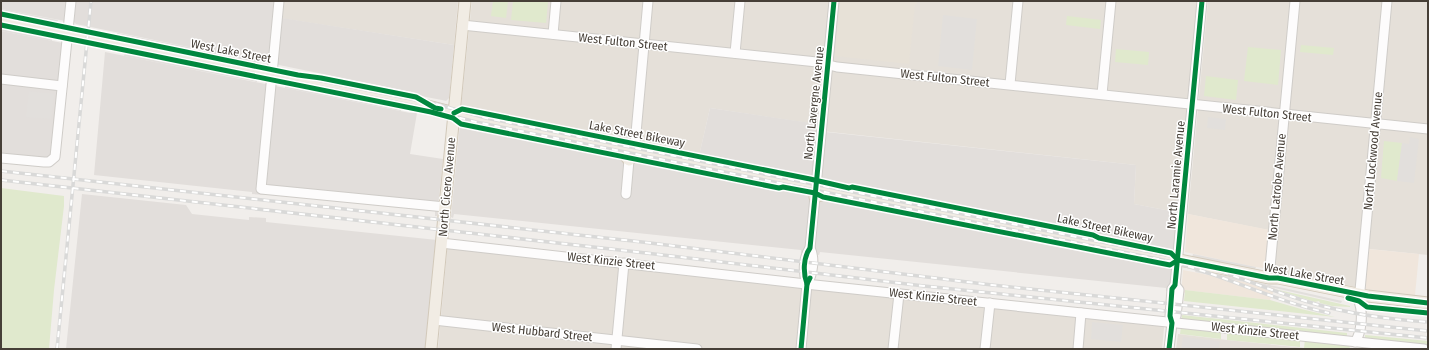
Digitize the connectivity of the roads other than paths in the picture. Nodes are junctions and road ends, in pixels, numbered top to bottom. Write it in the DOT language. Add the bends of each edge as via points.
graph roads {
  1 [pos="71,1"];
  2 [pos="278,1"];
  3 [pos="465,1"];
  4 [pos="556,1"];
  5 [pos="648,1"];
  6 [pos="740,1"];
  7 [pos="834,1"];
  8 [pos="1018,1"];
  9 [pos="1111,1"];
  10 [pos="1202,1"];
  11 [pos="1295,1"];
  12 [pos="1387,1"];
  13 [pos="1,14"];
  14 [pos="1,20"];
  15 [pos="1,25"];
  16 [pos="462,25"];
  17 [pos="68,33"];
  18 [pos="553,34"];
  19 [pos="644,44"];
  20 [pos="735,53"];
  21 [pos="828,64"];
  22 [pos="271,74"];
  23 [pos="1,79"];
  24 [pos="1010,84"];
  25 [pos="62,86"];
  26 [pos="1102,94"];
  27 [pos="1193,104"];
  28 [pos="1284,114"];
  29 [pos="454,116"];
  30 [pos="1376,124"];
  31 [pos="1428,130"];
  32 [pos="632,155"];
  33 [pos="1,158"];
  34 [pos="778,180"];
  35 [pos="816,187"];
  36 [pos="626,194"];
  37 [pos="856,196"];
  38 [pos="445,207"];
  39 [pos="442,243"];
  40 [pos="1178,260"];
  41 [pos="624,263"];
  42 [pos="1269,278"];
  43 [pos="807,284"];
  44 [pos="899,294"];
  45 [pos="1360,298"];
  46 [pos="990,303"];
  47 [pos="1428,303"];
  48 [pos="1428,309"];
  49 [pos="1081,313"];
  50 [pos="434,320"];
  51 [pos="1172,323"];
  52 [pos="617,344"];
  53 [pos="1355,345"];
  54 [pos="431,349"];
  55 [pos="697,349"];
  56 [pos="801,349"];
  57 [pos="893,349"];
  58 [pos="986,349"];
  59 [pos="1078,349"];
  60 [pos="1169,349"];
  61 [pos="1424,349"];
  1 -- 17 [label="street"];
  2 -- 22 [label="street"];
  3 -- 16 [label="main road, North Cicero Avenue"];
  4 -- 18 [label="street"];
  5 -- 19 [label="street"];
  6 -- 20 [label="street"];
  7 -- 21 [label="street, North Lavergne Avenue"];
  8 -- 24 [label="street"];
  9 -- 26 [label="street"];
  10 -- 27 [label="street, North Laramie Avenue"];
  11 -- 28 [label="street, North Latrobe Avenue"];
  12 -- 30 [label="street, North Lockwood Avenue"];
  13 -- 17 [label="main road, West Lake Street"];
  14 -- 17 [label="main road, West Lake Street"];
  15 -- 17 [label="main road, West Lake Street"];
  16 -- 18 [label="street, West Fulton Street"];
  16 -- 29 [label="main road, North Cicero Avenue"];
  17 -- 22 [label="main road, West Lake Street"];
  17 -- 25 [label="street"];
  18 -- 19 [label="street, West Fulton Street"];
  19 -- 20 [label="street, West Fulton Street"];
  19 -- 32 [label="street"];
  20 -- 21 [label="street, West Fulton Street"];
  21 -- 24 [label="street, West Fulton Street"];
  21 -- 35 [label="street, North Lavergne Avenue"];
  22 -- 29 [label="main road, West Lake Street"];
  22 -- 29 [label="main road, West Lake Street" via="436,108"];
  22 -- 38 [label="street" via="261,189"];
  23 -- 25 [label="street"];
  24 -- 26 [label="street, West Fulton Street"];
  25 -- 33 [label="street" via="56,153 53,160 44,162"];
  26 -- 27 [label="street, West Fulton Street"];
  27 -- 28 [label="street, West Fulton Street"];
  27 -- 40 [label="street, North Laramie Avenue"];
  28 -- 30 [label="street, West Fulton Street"];
  28 -- 42 [label="street, North Latrobe Avenue"];
  29 -- 32 [label="main road, West Lake Street" via="619,148"];
  29 -- 38 [label="main road, North Cicero Avenue"];
  30 -- 31 [label="street, West Fulton Street"];
  30 -- 45 [label="street, North Lockwood Avenue"];
  32 -- 34 [label="main road, West Lake Street"];
  32 -- 36 [label="street"];
  34 -- 35 [label="main road, West Lake Street"];
  34 -- 35 [label="main road" via="783,187"];
  35 -- 37 [label="main road, West Lake Street"];
  35 -- 37 [label="main road" via="849,188"];
  35 -- 43 [label="street, North Lavergne Avenue" via="810,248 806,254 804,276"];
  37 -- 40 [label="main road, West Lake Street"];
  38 -- 39 [label="main road, North Cicero Avenue"];
  39 -- 41 [label="street, West Kinzie Street"];
  39 -- 50 [label="main road, North Cicero Avenue"];
  40 -- 42 [label="main road, West Lake Street"];
  40 -- 51 [label="street, North Laramie Avenue" via="1175,285 1172,289"];
  41 -- 43 [label="street, West Kinzie Street"];
  41 -- 52 [label="street"];
  42 -- 45 [label="main road, West Lake Street"];
  43 -- 44 [label="street, West Kinzie Street"];
  43 -- 56 [label="street, North Lavergne Avenue"];
  44 -- 46 [label="street, West Kinzie Street"];
  44 -- 57 [label="street"];
  45 -- 47 [label="main road, West Lake Street"];
  45 -- 48 [label="main road, West Lake Street" via="1367,303"];
  45 -- 53 [label="street, North Lockwood Avenue" via="1356,307 1353,336"];
  46 -- 49 [label="street, West Kinzie Street"];
  46 -- 58 [label="street"];
  49 -- 51 [label="street, West Kinzie Street"];
  49 -- 59 [label="street"];
  50 -- 52 [label="street, West Hubbard Street"];
  50 -- 54 [label="main road, North Cicero Avenue"];
  51 -- 53 [label="street, West Kinzie Street"];
  51 -- 60 [label="street, North Laramie Avenue"];
  52 -- 55 [label="street, West Hubbard Street"];
  53 -- 61 [label="street, West Kinzie Street"];
}
